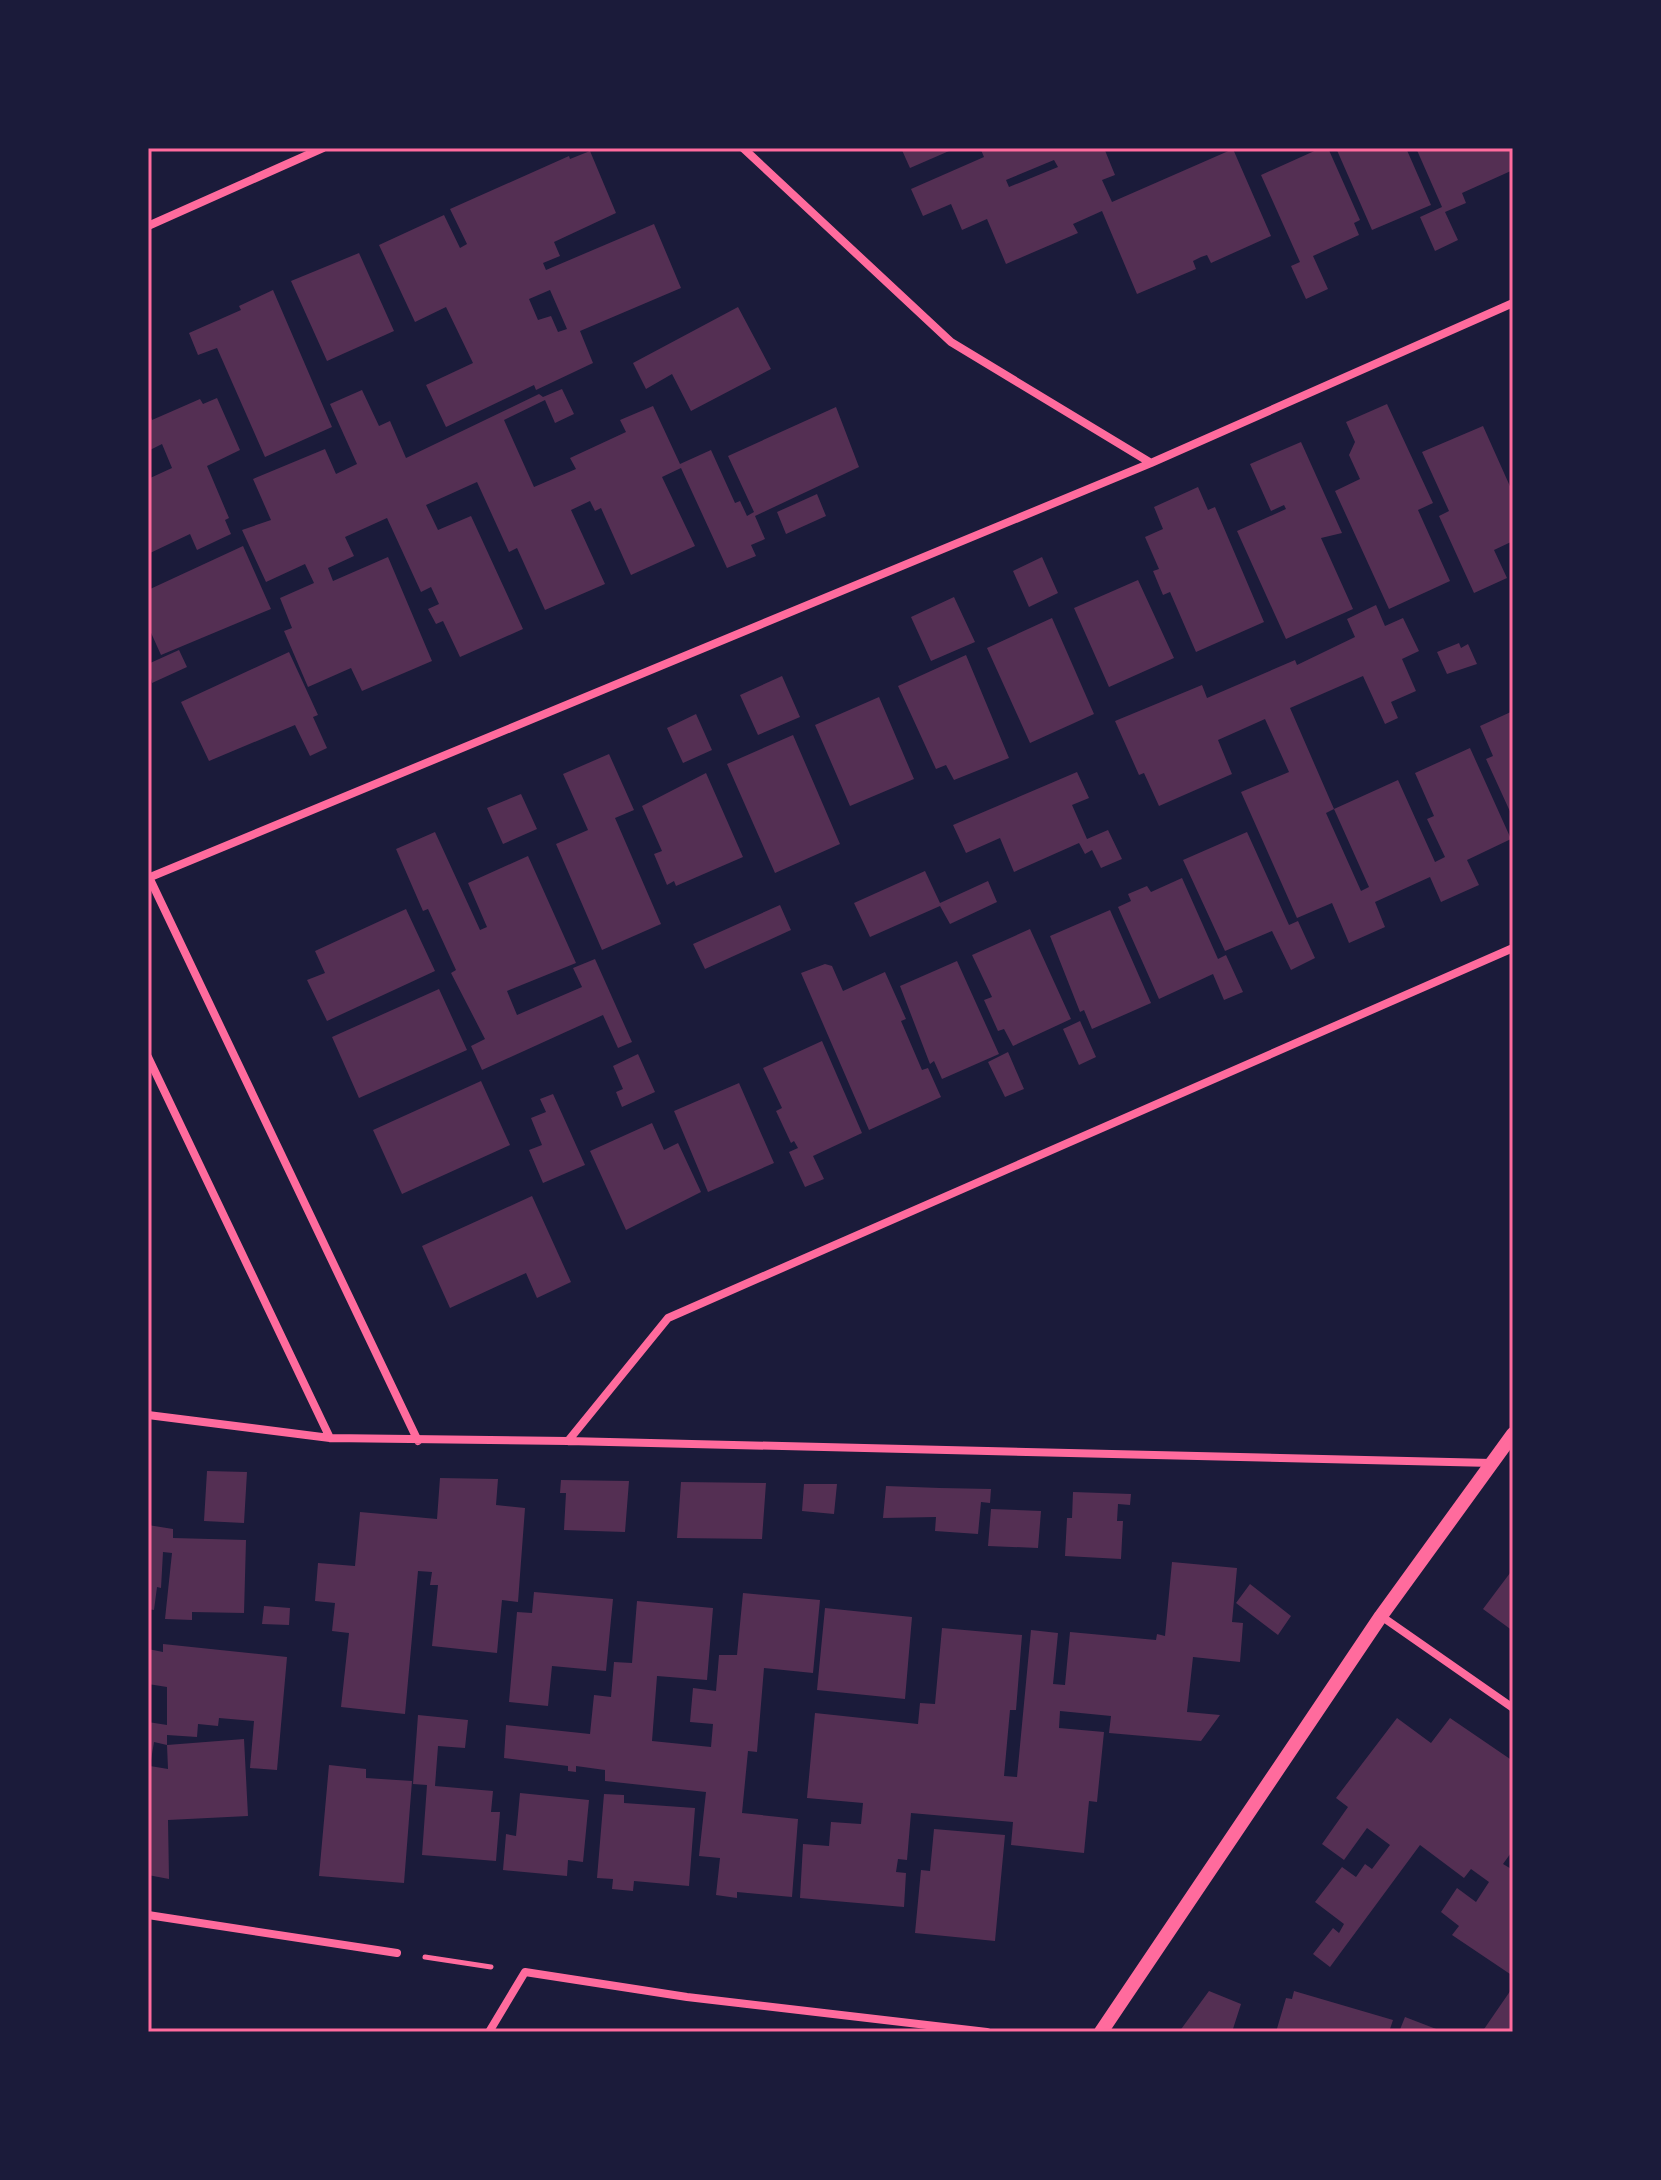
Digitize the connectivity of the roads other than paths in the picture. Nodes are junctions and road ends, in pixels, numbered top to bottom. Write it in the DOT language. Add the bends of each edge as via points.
graph roads {
  1 [pos="323,148"];
  2 [pos="743,148"];
  3 [pos="148,226"];
  4 [pos="1513,303"];
  5 [pos="1151,463"];
  6 [pos="148,877"];
  7 [pos="1513,948"];
  8 [pos="148,1057"];
  9 [pos="148,1415"];
  10 [pos="1513,1434"];
  11 [pos="330,1438"];
  12 [pos="418,1441"];
  13 [pos="568,1441"];
  14 [pos="1492,1463"];
  15 [pos="1381,1616"];
  16 [pos="1513,1708"];
  17 [pos="148,1915"];
  18 [pos="397,1953"];
  19 [pos="489,2032"];
  20 [pos="987,2032"];
  21 [pos="1101,2032"];
  1 -- 3 [label="street"];
  2 -- 5 [label="street" via="951,342"];
  4 -- 5 [label="street"];
  5 -- 6 [label="street"];
  6 -- 12 [label="street"];
  7 -- 13 [label="street" via="668,1318"];
  8 -- 11 [label="street"];
  9 -- 11 [label="street"];
  10 -- 14 [label="street"];
  11 -- 12 [label="street"];
  12 -- 13 [label="street"];
  13 -- 14 [label="street"];
  14 -- 15 [label="street"];
  15 -- 16 [label="street"];
  15 -- 21 [label="street"];
  17 -- 18 [label="street"];
  19 -- 20 [label="street" via="525,1972"];
}
